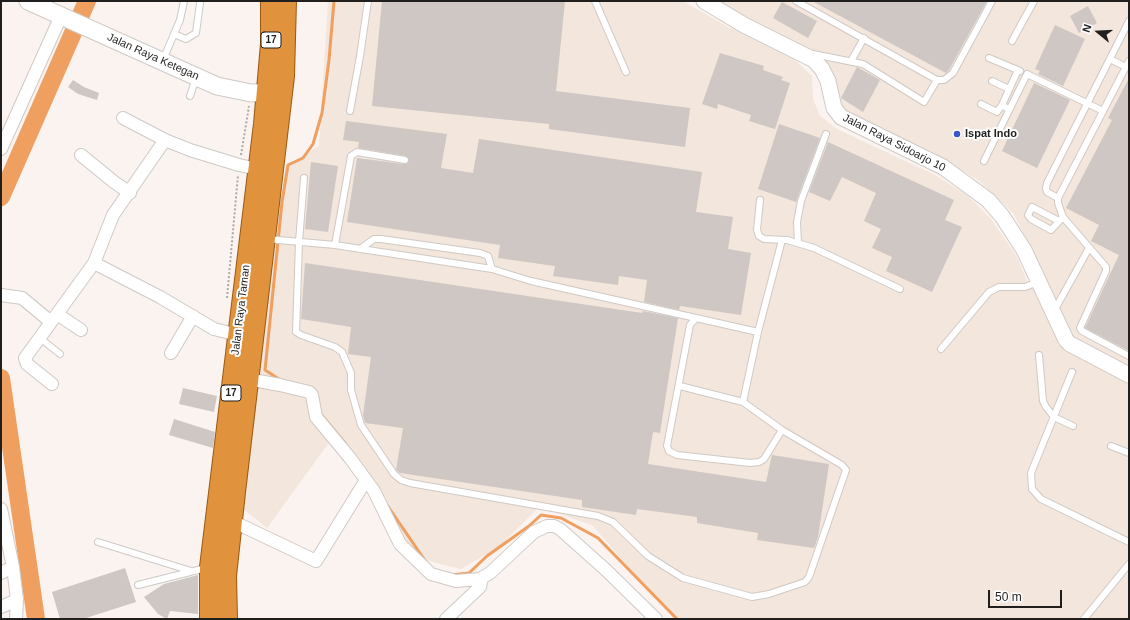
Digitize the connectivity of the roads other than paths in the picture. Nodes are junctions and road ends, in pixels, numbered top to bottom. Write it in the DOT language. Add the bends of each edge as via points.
graph roads {
  1 [pos="184,1"];
  2 [pos="271,1"];
  3 [pos="286,1"];
  4 [pos="368,1"];
  5 [pos="595,1"];
  6 [pos="796,1"];
  7 [pos="992,1"];
  8 [pos="1034,1"];
  9 [pos="200,3"];
  10 [pos="712,3"];
  11 [pos="47,9"];
  12 [pos="1129,21"];
  13 [pos="174,34"];
  14 [pos="864,38"];
  15 [pos="1012,41"];
  16 [pos="797,51"];
  17 [pos="989,58"];
  18 [pos="1110,60"];
  19 [pos="162,61"];
  20 [pos="851,61"];
  21 [pos="1129,61"];
  22 [pos="1126,67"];
  23 [pos="1018,70"];
  24 [pos="626,72"];
  25 [pos="1027,74"];
  26 [pos="197,76"];
  27 [pos="937,80"];
  28 [pos="992,81"];
  29 [pos="276,85"];
  30 [pos="1009,89"];
  31 [pos="190,96"];
  32 [pos="1088,102"];
  33 [pos="981,104"];
  34 [pos="1002,105"];
  35 [pos="1008,109"];
  36 [pos="350,111"];
  37 [pos="1103,111"];
  38 [pos="123,118"];
  39 [pos="826,134"];
  40 [pos="165,140"];
  41 [pos="1,149"];
  42 [pos="81,155"];
  43 [pos="405,160"];
  44 [pos="265,161"];
  45 [pos="984,161"];
  46 [pos="304,178"];
  47 [pos="130,193"];
  48 [pos="1058,198"];
  49 [pos="760,200"];
  50 [pos="1061,219"];
  51 [pos="273,240"];
  52 [pos="782,240"];
  53 [pos="299,242"];
  54 [pos="411,243"];
  55 [pos="798,243"];
  56 [pos="335,245"];
  57 [pos="445,248"];
  58 [pos="1089,248"];
  59 [pos="360,249"];
  60 [pos="410,257"];
  61 [pos="444,262"];
  62 [pos="94,263"];
  63 [pos="492,269"];
  64 [pos="1038,282"];
  65 [pos="900,289"];
  66 [pos="1,295"];
  67 [pos="1053,312"];
  68 [pos="193,316"];
  69 [pos="54,318"];
  70 [pos="696,318"];
  71 [pos="81,330"];
  72 [pos="758,332"];
  73 [pos="238,335"];
  74 [pos="40,338"];
  75 [pos="941,349"];
  76 [pos="171,353"];
  77 [pos="60,354"];
  78 [pos="1040,355"];
  79 [pos="1129,356"];
  80 [pos="1072,372"];
  81 [pos="1129,375"];
  82 [pos="248,379"];
  83 [pos="52,384"];
  84 [pos="680,386"];
  85 [pos="743,402"];
  86 [pos="1054,417"];
  87 [pos="1073,426"];
  88 [pos="782,430"];
  89 [pos="1111,446"];
  90 [pos="1129,453"];
  91 [pos="366,480"];
  92 [pos="1,516"];
  93 [pos="232,521"];
  94 [pos="98,542"];
  95 [pos="1129,542"];
  96 [pos="1129,564"];
  97 [pos="13,567"];
  98 [pos="200,569"];
  99 [pos="1,573"];
  100 [pos="480,579"];
  101 [pos="138,585"];
  102 [pos="17,600"];
  103 [pos="1,606"];
  104 [pos="16,619"];
  105 [pos="210,619"];
  106 [pos="226,619"];
  107 [pos="446,619"];
  108 [pos="656,619"];
  109 [pos="1084,619"];
  1 -- 13 [label="lane"];
  2 -- 29 [label="highway, Jalan Raya Taman / 17"];
  3 -- 29 [label="highway, Jalan Raya Taman / 17"];
  4 -- 36 [label="lane"];
  5 -- 24 [label="lane"];
  6 -- 14 [label="lane"];
  7 -- 27 [label="lane" via="953,73 944,80"];
  8 -- 15 [label="lane"];
  9 -- 13 [label="lane" via="196,33 186,39"];
  10 -- 16 [label="street, Jalan Raya Sidoarjo 10" via="744,25"];
  11 -- 19 [label="main road, Jalan Raya Ketegan"];
  11 -- 41 [label="street" via="33,80"];
  12 -- 18 [label="lane"];
  13 -- 19 [label="lane"];
  14 -- 20 [label="lane"];
  14 -- 27 [label="lane"];
  16 -- 20 [label="lane"];
  16 -- 64 [label="street, Jalan Raya Sidoarjo 10" via="814,60 822,69 828,81 834,108 841,117 943,167 988,200 1002,216 1024,250"];
  17 -- 23 [label="lane"];
  18 -- 22 [label="lane"];
  18 -- 32 [label="lane"];
  19 -- 26 [label="main road, Jalan Raya Ketegan"];
  20 -- 27 [label="lane" via="863,64 923,102"];
  21 -- 22 [label="lane"];
  22 -- 37 [label="lane"];
  23 -- 25 [label="lane"];
  23 -- 30 [label="lane"];
  25 -- 32 [label="lane"];
  25 -- 35 [label="lane"];
  26 -- 29 [label="main road, Jalan Raya Ketegan" via="235,91"];
  26 -- 31 [label="lane"];
  28 -- 30 [label="lane"];
  29 -- 44 [label="highway, Jalan Raya Taman / 17"];
  30 -- 34 [label="lane"];
  32 -- 37 [label="lane"];
  32 -- 48 [label="lane" via="1046,188 1047,192"];
  33 -- 34 [label="lane" via="997,112"];
  34 -- 35 [label="lane"];
  35 -- 45 [label="lane"];
  37 -- 48 [label="lane"];
  38 -- 40 [label="street"];
  39 -- 55 [label="lane" via="801,201 797,222"];
  40 -- 44 [label="street" via="239,165"];
  40 -- 47 [label="street"];
  42 -- 47 [label="street"];
  43 -- 56 [label="lane" via="357,152 351,156"];
  44 -- 51 [label="highway, Jalan Raya Taman / 17"];
  44 -- 73 [label="highway, Jalan Raya Taman / 17"];
  46 -- 53 [label="lane"];
  47 -- 62 [label="street" via="113,215"];
  48 -- 50 [label="lane"];
  49 -- 52 [label="lane" via="757,230 759,236"];
  50 -- 50 [label="lane" via="1032,208 1028,215 1050,230"];
  50 -- 58 [label="lane"];
  51 -- 53 [label="lane"];
  51 -- 82 [label="highway, Jalan Raya Taman / 17"];
  52 -- 55 [label="lane"];
  52 -- 72 [label="lane"];
  53 -- 56 [label="lane"];
  53 -- 88 [label="lane" via="296,332 342,352 351,373 352,390 362,425 394,474 410,483 598,516 613,522 648,556 683,578 752,597 805,582 809,577 846,470 842,465"];
  54 -- 57 [label="lane"];
  54 -- 59 [label="lane" via="374,239"];
  54 -- 60 [label="lane"];
  55 -- 65 [label="lane" via="814,248"];
  56 -- 59 [label="lane"];
  57 -- 61 [label="lane"];
  57 -- 63 [label="lane" via="488,256"];
  58 -- 67 [label="lane"];
  58 -- 79 [label="lane" via="1106,267 1106,271 1080,328"];
  59 -- 60 [label="lane"];
  60 -- 61 [label="lane"];
  61 -- 63 [label="lane"];
  62 -- 68 [label="street"];
  62 -- 69 [label="street"];
  63 -- 70 [label="lane" via="531,281"];
  64 -- 67 [label="street, Jalan Raya Sidoarjo 10"];
  64 -- 75 [label="lane" via="1025,287 999,287 989,292"];
  66 -- 69 [label="street" via="22,298"];
  67 -- 81 [label="street, Jalan Raya Sidoarjo 10" via="1070,344"];
  68 -- 73 [label="street" via="214,329"];
  68 -- 76 [label="street"];
  69 -- 71 [label="street"];
  69 -- 74 [label="street"];
  70 -- 72 [label="lane"];
  70 -- 84 [label="lane" via="688,330"];
  72 -- 85 [label="lane"];
  73 -- 98 [label="highway, Jalan Raya Taman / 17"];
  74 -- 77 [label="lane"];
  74 -- 83 [label="street" via="25,361"];
  78 -- 86 [label="lane" via="1043,401"];
  80 -- 86 [label="lane"];
  82 -- 91 [label="street" via="309,392 312,395 316,417"];
  82 -- 93 [label="highway, Jalan Raya Taman / 17"];
  84 -- 85 [label="lane"];
  84 -- 88 [label="lane" via="667,446 672,454 759,462 764,459"];
  85 -- 88 [label="lane"];
  86 -- 87 [label="lane"];
  86 -- 95 [label="lane" via="1031,473 1032,489 1041,499"];
  89 -- 90 [label="lane"];
  91 -- 93 [label="street" via="316,560"];
  91 -- 100 [label="street" via="379,500 400,544 425,570 438,578 456,581"];
  92 -- 97 [label="street"];
  93 -- 106 [label="highway, Jalan Raya Taman / 17" via="226,576"];
  94 -- 98 [label="lane"];
  96 -- 109 [label="lane"];
  97 -- 99 [label="street"];
  97 -- 102 [label="street"];
  98 -- 101 [label="lane"];
  98 -- 105 [label="highway, Jalan Raya Taman / 17"];
  100 -- 107 [label="street" via="480,587"];
  100 -- 108 [label="street" via="490,573 534,532 547,526 554,526 600,565"];
  102 -- 103 [label="street"];
  102 -- 104 [label="street"];
}
